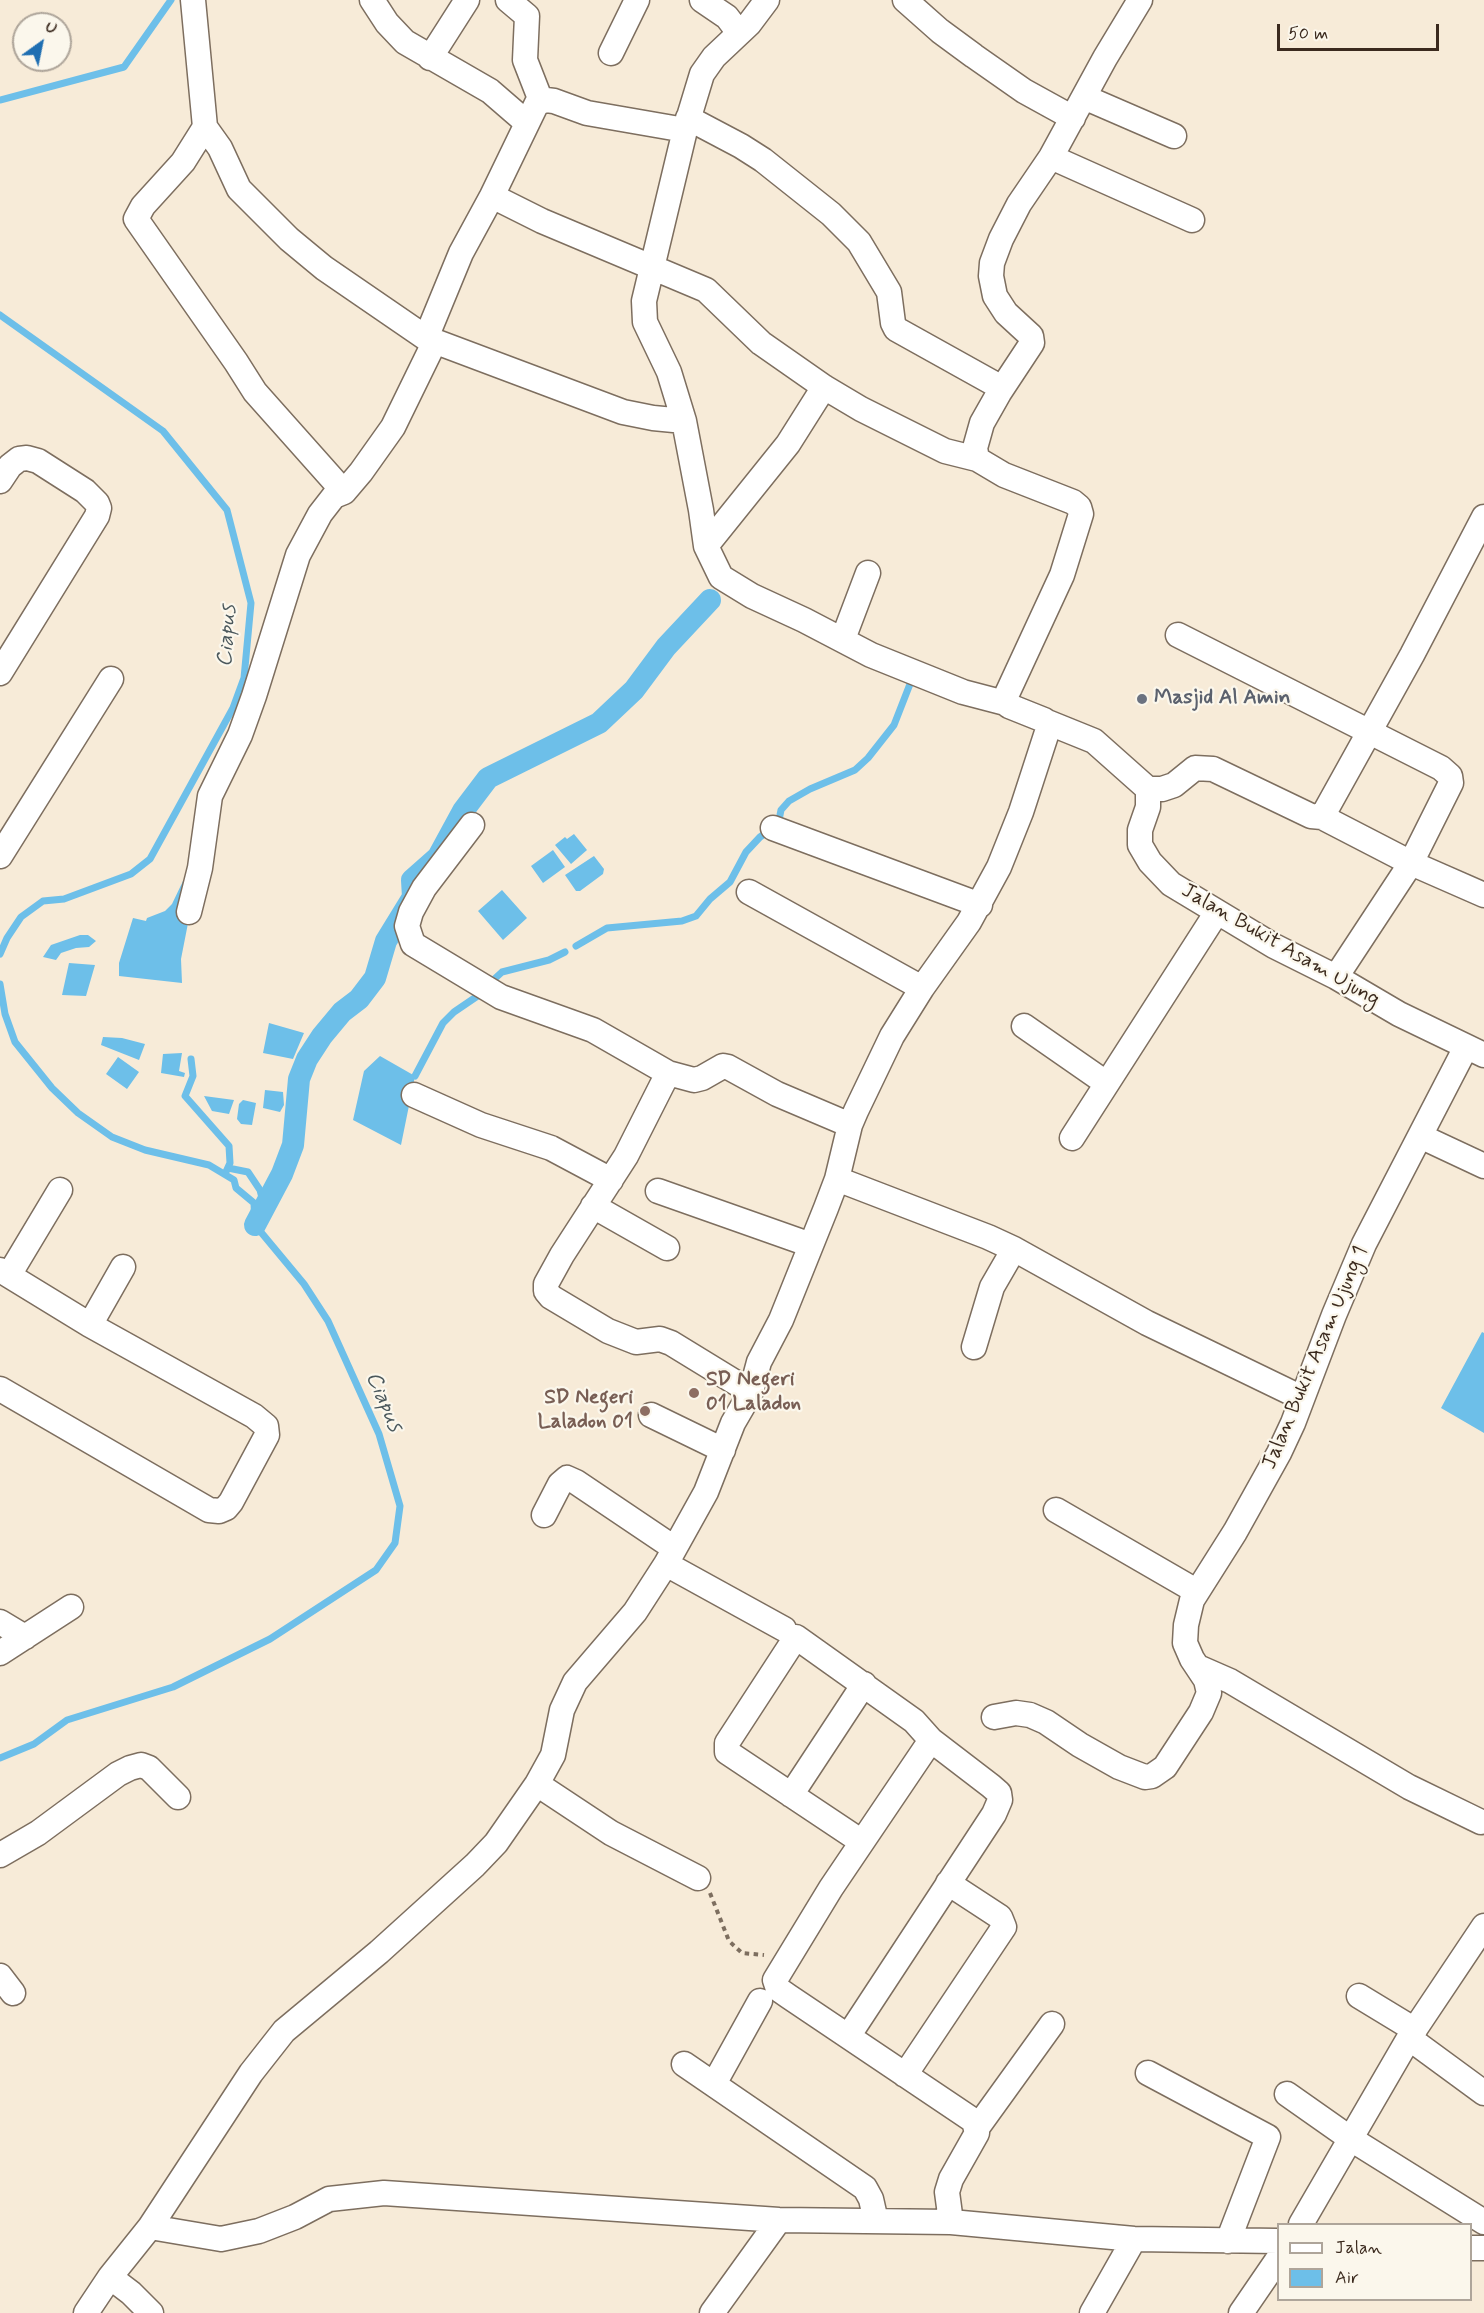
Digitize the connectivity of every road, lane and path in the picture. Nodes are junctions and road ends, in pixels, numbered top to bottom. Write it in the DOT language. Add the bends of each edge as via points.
graph roads {
  1 [pos="193,0"];
  2 [pos="372,0"];
  3 [pos="466,0"];
  4 [pos="508,0"];
  5 [pos="637,0"];
  6 [pos="702,0"];
  7 [pos="767,0"];
  8 [pos="905,0"];
  9 [pos="1140,0"];
  10 [pos="739,33"];
  11 [pos="611,53"];
  12 [pos="430,58"];
  13 [pos="541,101"];
  14 [pos="1078,108"];
  15 [pos="527,123"];
  16 [pos="686,124"];
  17 [pos="205,127"];
  18 [pos="1174,136"];
  19 [pos="1051,157"];
  20 [pos="492,196"];
  21 [pos="1192,220"];
  22 [pos="653,267"];
  23 [pos="430,340"];
  24 [pos="824,387"];
  25 [pos="1002,388"];
  26 [pos="684,421"];
  27 [pos="977,459"];
  28 [pos="0,481"];
  29 [pos="344,492"];
  30 [pos="1484,517"];
  31 [pos="706,546"];
  32 [pos="868,573"];
  33 [pos="1178,635"];
  34 [pos="843,639"];
  35 [pos="0,673"];
  36 [pos="111,679"];
  37 [pos="1005,703"];
  38 [pos="1047,722"];
  39 [pos="1370,733"];
  40 [pos="1148,789"];
  41 [pos="1322,817"];
  42 [pos="472,825"];
  43 [pos="773,828"];
  44 [pos="0,856"];
  45 [pos="1411,863"];
  46 [pos="749,892"];
  47 [pos="1484,895"];
  48 [pos="980,905"];
  49 [pos="189,912"];
  50 [pos="1217,912"];
  51 [pos="1336,977"];
  52 [pos="922,988"];
  53 [pos="1024,1026"];
  54 [pos="1475,1051"];
  55 [pos="668,1073"];
  56 [pos="1106,1083"];
  57 [pos="414,1095"];
  58 [pos="850,1125"];
  59 [pos="1420,1136"];
  60 [pos="1072,1138"];
  61 [pos="1484,1166"];
  62 [pos="837,1179"];
  63 [pos="611,1180"];
  64 [pos="60,1190"];
  65 [pos="658,1191"];
  66 [pos="593,1206"];
  67 [pos="811,1245"];
  68 [pos="667,1248"];
  69 [pos="1014,1249"];
  70 [pos="123,1267"];
  71 [pos="4,1272"];
  72 [pos="90,1325"];
  73 [pos="974,1347"];
  74 [pos="0,1389"];
  75 [pos="751,1392"];
  76 [pos="1302,1398"];
  77 [pos="651,1415"];
  78 [pos="723,1450"];
  79 [pos="1056,1510"];
  80 [pos="544,1515"];
  81 [pos="670,1556"];
  82 [pos="1196,1591"];
  83 [pos="71,1607"];
  84 [pos="0,1622"];
  85 [pos="784,1629"];
  86 [pos="25,1637"];
  87 [pos="0,1653"];
  88 [pos="1198,1667"];
  89 [pos="864,1684"];
  90 [pos="994,1717"];
  91 [pos="931,1740"];
  92 [pos="537,1784"];
  93 [pos="791,1795"];
  94 [pos="178,1797"];
  95 [pos="1481,1822"];
  96 [pos="862,1842"];
  97 [pos="0,1855"];
  98 [pos="698,1878"];
  99 [pos="948,1883"];
  100 [pos="1484,1926"];
  101 [pos="784,1963"];
  102 [pos="1359,1996"];
  103 [pos="760,2001"];
  104 [pos="1052,2024"];
  105 [pos="1412,2034"];
  106 [pos="849,2035"];
  107 [pos="684,2064"];
  108 [pos="1148,2073"];
  109 [pos="905,2075"];
  110 [pos="714,2084"];
  111 [pos="1484,2093"];
  112 [pos="1287,2094"];
  113 [pos="977,2128"];
  114 [pos="1351,2139"];
  115 [pos="779,2220"];
  116 [pos="876,2221"];
  117 [pos="951,2222"];
  118 [pos="1484,2222"];
  119 [pos="1302,2223"];
  120 [pos="150,2227"];
  121 [pos="1134,2239"];
  122 [pos="1228,2241"];
  123 [pos="1277,2241"];
  124 [pos="1277,2260"];
  125 [pos="110,2277"];
  126 [pos="86,2313"];
  127 [pos="151,2313"];
  128 [pos="712,2313"];
  129 [pos="1092,2313"];
  130 [pos="1241,2313"];
  1 -- 17 [label="street"];
  2 -- 12 [label="street" via="396,34"];
  3 -- 12 [label="street"];
  4 -- 13 [label="street" via="527,16 525,60"];
  5 -- 11 [label="street"];
  6 -- 10 [label="street" via="727,17"];
  7 -- 10 [label="street"];
  8 -- 14 [label="street" via="940,31 1024,91"];
  9 -- 14 [label="street"];
  10 -- 16 [label="street" via="702,74"];
  12 -- 15 [label="street" via="490,91"];
  13 -- 15 [label="street"];
  13 -- 16 [label="street" via="554,100 587,112"];
  14 -- 18 [label="street"];
  14 -- 19 [label="street"];
  15 -- 20 [label="street"];
  16 -- 22 [label="street"];
  16 -- 25 [label="street" via="763,159 831,214 859,242 889,292 894,327"];
  17 -- 23 [label="street" via="239,189 265,216 324,268"];
  17 -- 29 [label="street" via="183,162 136,219 255,392"];
  19 -- 21 [label="street"];
  19 -- 25 [label="street" via="1018,204 992,263 990,276 995,296 1032,339"];
  20 -- 22 [label="street"];
  20 -- 23 [label="street" via="451,275"];
  22 -- 24 [label="street" via="706,290 761,343"];
  22 -- 26 [label="street" via="644,301 645,321 669,372"];
  23 -- 26 [label="street" via="623,412"];
  23 -- 29 [label="street" via="393,427"];
  24 -- 27 [label="street" via="945,451"];
  24 -- 31 [label="street" via="788,444"];
  25 -- 27 [label="street" via="977,437"];
  26 -- 31 [label="street"];
  27 -- 37 [label="street" via="1004,475 1073,502 1081,510 1062,575"];
  28 -- 35 [label="street" via="19,459 38,460 85,491 99,508"];
  29 -- 49 [label="street" via="334,496 320,514 298,555 252,704 210,796"];
  30 -- 39 [label="street"];
  31 -- 34 [label="street" via="721,577"];
  32 -- 34 [label="street"];
  33 -- 39 [label="street"];
  34 -- 37 [label="street" via="871,655 963,692"];
  36 -- 44 [label="street"];
  37 -- 38 [label="street"];
  38 -- 40 [label="street" via="1094,741"];
  38 -- 48 [label="street" via="1045,741 1017,820"];
  39 -- 41 [label="street"];
  39 -- 45 [label="street" via="1450,776 1451,783"];
  40 -- 41 [label="street" via="1174,785 1195,768 1213,769 1311,816"];
  40 -- 50 [label="street, Jalan Bukit Asam Ujung" via="1148,807 1138,837 1143,852 1172,884"];
  41 -- 45 [label="street"];
  42 -- 55 [label="street" via="424,888 411,912 407,926 413,944 501,997 593,1030"];
  43 -- 48 [label="street"];
  45 -- 47 [label="street"];
  45 -- 51 [label="street"];
  46 -- 52 [label="street"];
  48 -- 52 [label="street"];
  50 -- 51 [label="street, Jalan Bukit Asam Ujung"];
  50 -- 56 [label="street"];
  51 -- 54 [label="street, Jalan Bukit Asam Ujung" via="1399,1014"];
  52 -- 58 [label="street" via="892,1036"];
  53 -- 56 [label="street"];
  54 -- 59 [label="street, Jalan Bukit Asam Ujung 1"];
  55 -- 58 [label="street" via="694,1080 728,1067 777,1094"];
  55 -- 63 [label="street"];
  56 -- 60 [label="street"];
  57 -- 63 [label="street" via="481,1125 551,1148"];
  58 -- 62 [label="street"];
  59 -- 61 [label="street"];
  59 -- 76 [label="street, Jalan Bukit Asam Ujung 1" via="1359,1255"];
  62 -- 67 [label="street"];
  62 -- 69 [label="street"];
  63 -- 66 [label="street"];
  64 -- 71 [label="street"];
  65 -- 67 [label="street"];
  66 -- 68 [label="street"];
  66 -- 75 [label="street" via="546,1284 551,1297 628,1340 660,1339 671,1343"];
  67 -- 75 [label="street" via="759,1362"];
  69 -- 73 [label="street" via="992,1287"];
  69 -- 76 [label="street" via="1147,1323"];
  70 -- 72 [label="street"];
  71 -- 72 [label="street"];
  72 -- 74 [label="street" via="266,1426 266,1440 226,1508 209,1510"];
  75 -- 78 [label="street"];
  76 -- 82 [label="street, Jalan Bukit Asam Ujung 1" via="1279,1453 1235,1532"];
  77 -- 78 [label="street"];
  78 -- 81 [label="street" via="706,1492"];
  79 -- 82 [label="street"];
  80 -- 81 [label="street" via="567,1478"];
  81 -- 85 [label="street"];
  81 -- 92 [label="street" via="628,1622 575,1682 562,1710 553,1755"];
  82 -- 88 [label="street, Jalan Bukit Asam Ujung 1" via="1185,1643"];
  83 -- 86 [label="street"];
  84 -- 86 [label="street"];
  86 -- 87 [label="street"];
  88 -- 90 [label="street, Jalan Bukit Asam Ujung 1" via="1209,1687 1207,1701 1165,1767 1152,1776 1119,1767 1030,1714"];
  88 -- 95 [label="street" via="1236,1684 1410,1787"];
  89 -- 91 [label="street" via="914,1721"];
  89 -- 93 [label="street"];
  89 -- 93 [label="street" via="796,1636 727,1743 727,1752"];
  91 -- 96 [label="street"];
  91 -- 99 [label="street" via="991,1786 1000,1800"];
  92 -- 98 [label="street" via="611,1833"];
  92 -- 120 [label="street" via="496,1843 475,1865 284,2031 251,2073"];
  93 -- 96 [label="street"];
  94 -- 97 [label="street" via="149,1768 130,1768"];
  96 -- 101 [label="street"];
  98 -- 101 [label="path" via="705,1884 723,1931 736,1949"];
  99 -- 106 [label="street"];
  99 -- 109 [label="street" via="1000,1917 1004,1927"];
  100 -- 105 [label="street"];
  101 -- 106 [label="street" via="775,1980 778,1989"];
  102 -- 105 [label="street"];
  103 -- 110 [label="street"];
  104 -- 113 [label="street"];
  105 -- 111 [label="street"];
  105 -- 114 [label="street"];
  106 -- 109 [label="street"];
  107 -- 110 [label="street"];
  108 -- 122 [label="street" via="1268,2137"];
  109 -- 113 [label="street" via="974,2121"];
  110 -- 116 [label="street" via="865,2188"];
  112 -- 114 [label="street"];
  113 -- 117 [label="street" via="947,2192"];
  114 -- 118 [label="street"];
  114 -- 119 [label="street"];
  115 -- 116 [label="street"];
  115 -- 120 [label="street" via="384,2193 329,2199 259,2231 221,2239"];
  115 -- 128 [label="street"];
  116 -- 117 [label="street"];
  117 -- 121 [label="street"];
  120 -- 125 [label="street"];
  121 -- 122 [label="street"];
  121 -- 129 [label="street"];
  122 -- 123 [label="street"];
  124 -- 130 [label="street"];
  125 -- 126 [label="street"];
  125 -- 127 [label="street"];
}
